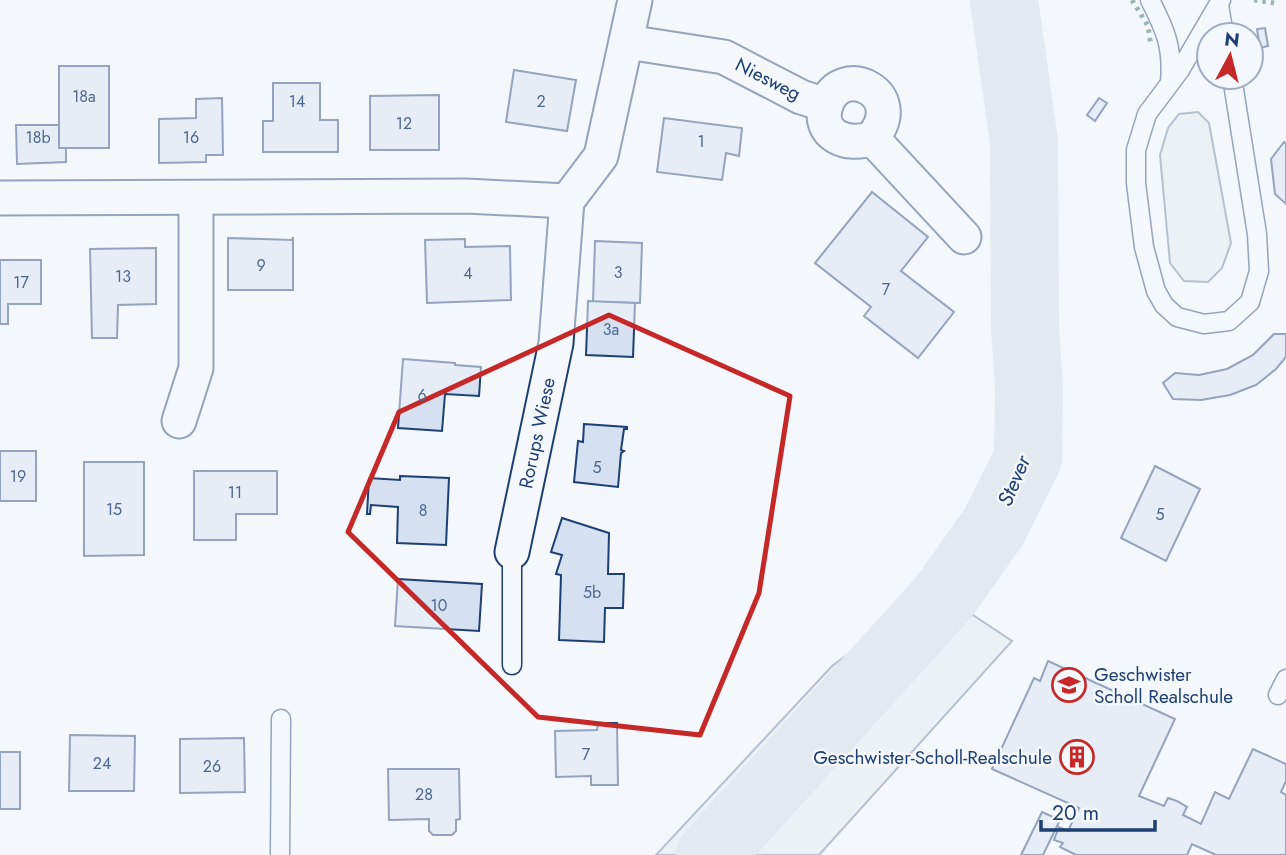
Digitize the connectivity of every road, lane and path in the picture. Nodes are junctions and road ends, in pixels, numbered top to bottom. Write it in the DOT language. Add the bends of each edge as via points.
graph roads {
  1 [pos="635,0"];
  2 [pos="1150,0"];
  3 [pos="1220,3"];
  4 [pos="1222,21"];
  5 [pos="627,42"];
  6 [pos="1170,83"];
  7 [pos="1234,91"];
  8 [pos="826,105"];
  9 [pos="872,138"];
  10 [pos="0,198"];
  11 [pos="196,198"];
  12 [pos="567,201"];
  13 [pos="964,237"];
  14 [pos="179,421"];
  15 [pos="512,552"];
  16 [pos="512,665"];
  17 [pos="281,719"];
  18 [pos="280,855"];
  1 -- 5 [label="street"];
  2 -- 6 [label="lane" via="1172,57"];
  3 -- 4 [label="lane"];
  3 -- 6 [label="lane"];
  5 -- 8 [label="street, Niesweg" via="724,57"];
  5 -- 12 [label="street" via="601,156"];
  6 -- 7 [label="lane" via="1147,114 1136,150 1144,247 1164,305 1177,317 1204,324 1229,321 1250,302 1259,271"];
  8 -- 9 [label="street, Niesweg" via="826,124 834,136 859,143"];
  8 -- 9 [label="street, Niesweg" via="839,87 852,83 875,93 884,116"];
  9 -- 13 [label="street"];
  10 -- 11 [label="street"];
  11 -- 12 [label="street" via="466,196"];
  11 -- 14 [label="street" via="196,368"];
  12 -- 15 [label="street, Rorups Wiese" via="556,343"];
  15 -- 16 [label="lane, Rorups Wiese"];
  17 -- 18 [label="lane"];
}
